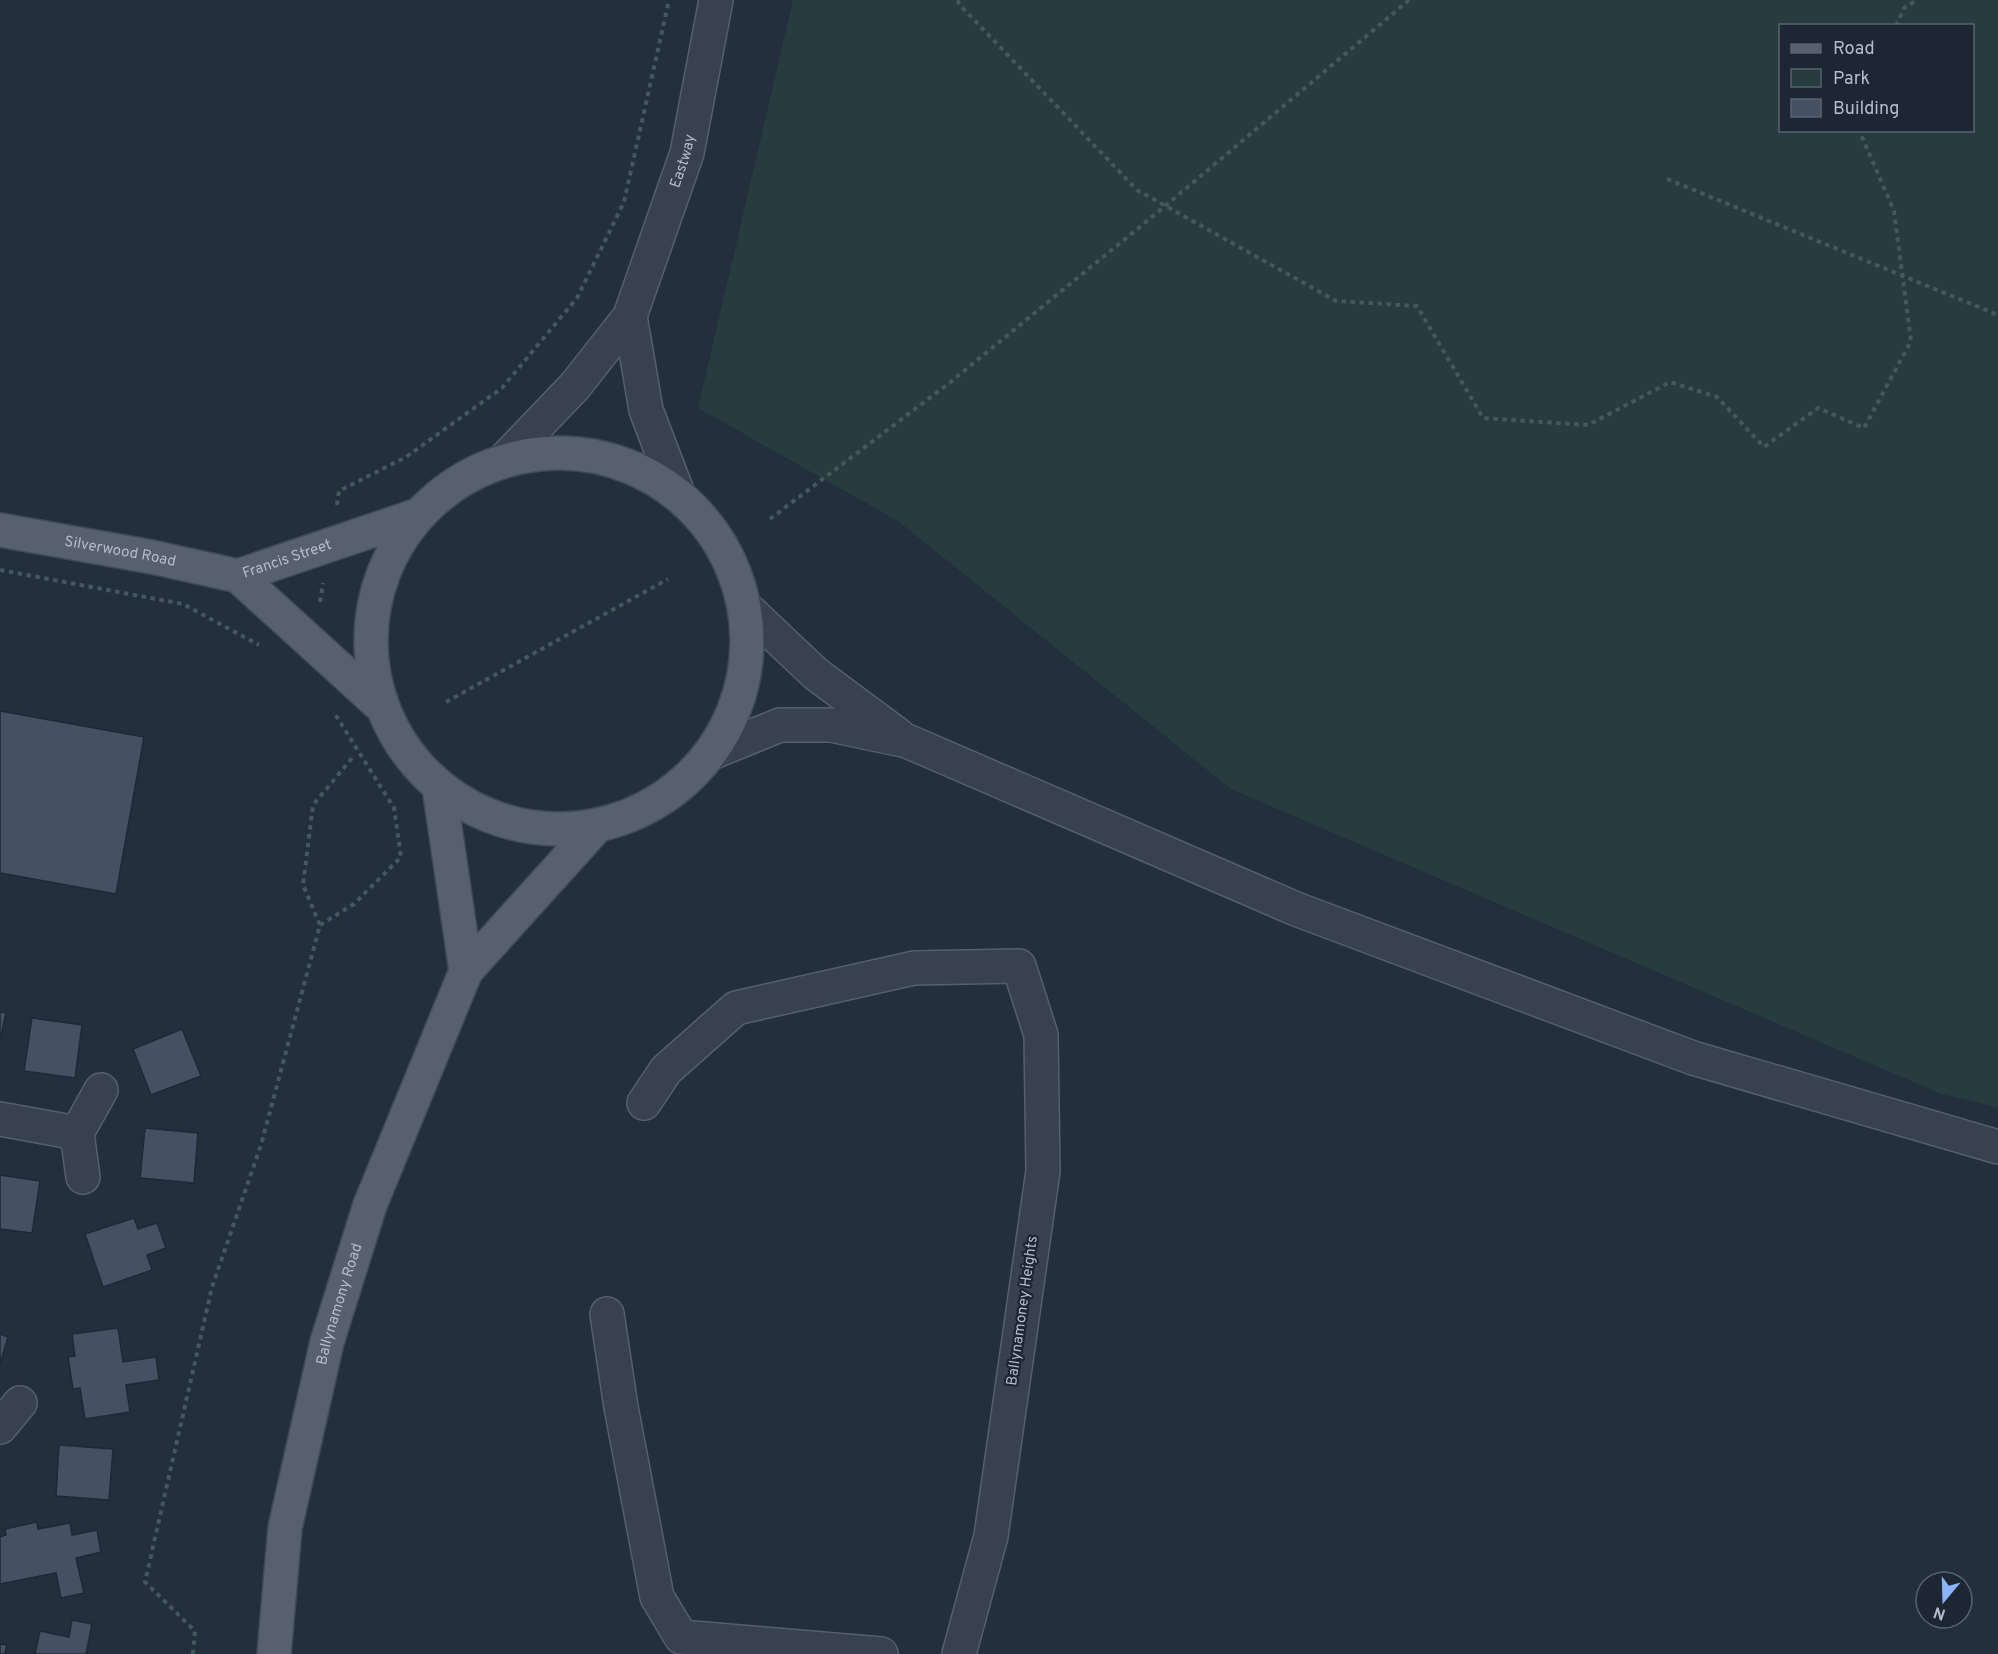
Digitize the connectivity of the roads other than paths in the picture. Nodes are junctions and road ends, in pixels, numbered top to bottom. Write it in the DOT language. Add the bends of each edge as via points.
graph roads {
  1 [pos="716,0"];
  2 [pos="630,316"];
  3 [pos="505,459"];
  4 [pos="678,494"];
  5 [pos="417,515"];
  6 [pos="0,530"];
  7 [pos="238,576"];
  8 [pos="745,607"];
  9 [pos="381,706"];
  10 [pos="907,741"];
  11 [pos="711,753"];
  12 [pos="439,787"];
  13 [pos="597,826"];
  14 [pos="466,971"];
  15 [pos="101,1090"];
  16 [pos="644,1103"];
  17 [pos="0,1119"];
  18 [pos="76,1133"];
  19 [pos="1998,1147"];
  20 [pos="83,1177"];
  21 [pos="607,1314"];
  22 [pos="274,1654"];
  23 [pos="881,1654"];
  24 [pos="959,1654"];
  1 -- 2 [label="street, Eastway" via="687,153"];
  2 -- 3 [label="street, Eastway" via="575,386"];
  2 -- 4 [label="street, Eastway" via="646,410"];
  3 -- 4 [label="main road" via="565,452 625,464"];
  3 -- 5 [label="main road" via="457,481"];
  4 -- 8 [label="main road" via="709,526 732,564"];
  5 -- 7 [label="main road, Francis Street"];
  5 -- 9 [label="main road" via="389,557 373,605 370,656"];
  6 -- 7 [label="main road, Silverwood Road"];
  7 -- 9 [label="main road, Francis Street"];
  8 -- 10 [label="street" via="816,674"];
  8 -- 11 [label="main road" via="748,658 736,708"];
  9 -- 12 [label="main road" via="405,750"];
  10 -- 11 [label="street" via="831,725 780,725"];
  10 -- 19 [label="street" via="1296,909 1693,1058"];
  11 -- 13 [label="main road" via="680,786 641,811"];
  12 -- 13 [label="main road" via="487,815 541,829"];
  12 -- 14 [label="main road"];
  13 -- 14 [label="main road, Ballynamony Road"];
  14 -- 22 [label="main road, Ballynamony Road" via="370,1205 327,1342 285,1527"];
  15 -- 18 [label="street"];
  16 -- 24 [label="street, Ballynamoney Heights" via="666,1070 736,1008 914,968 1019,966 1041,1035 1043,1171 991,1536"];
  17 -- 18 [label="street"];
  18 -- 20 [label="street"];
  21 -- 23 [label="street" via="657,1597 681,1637"];
}
